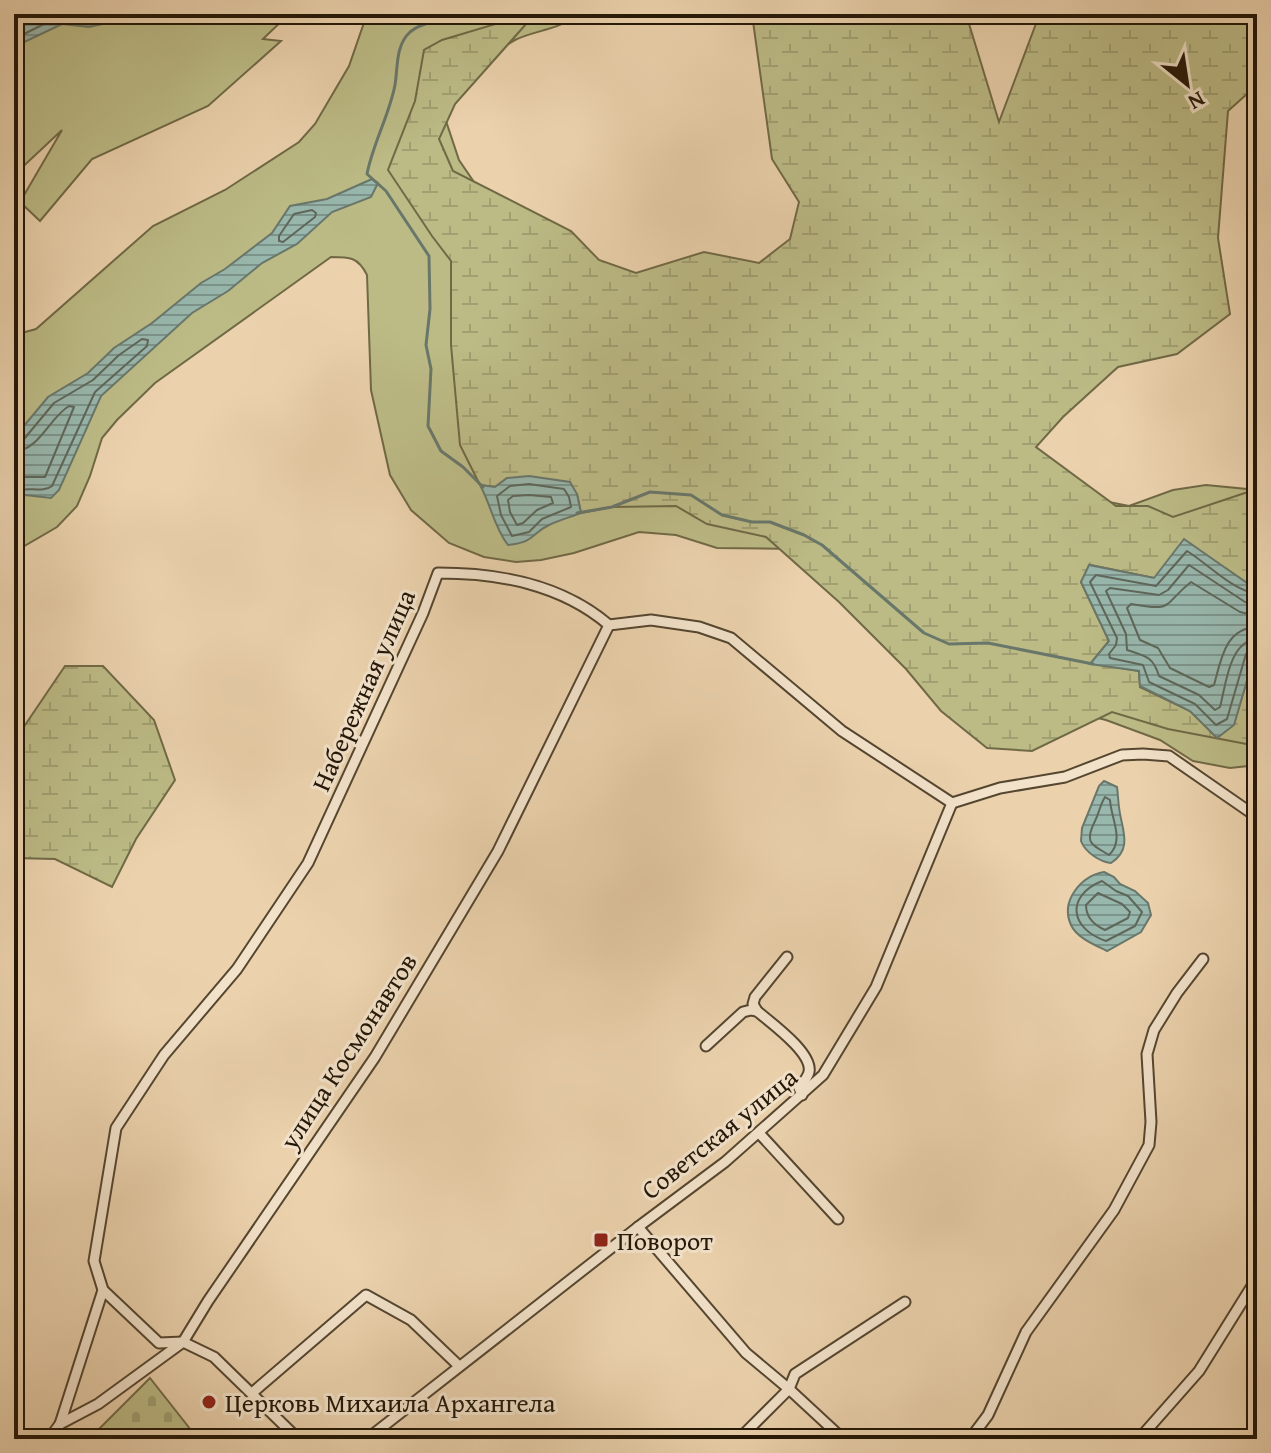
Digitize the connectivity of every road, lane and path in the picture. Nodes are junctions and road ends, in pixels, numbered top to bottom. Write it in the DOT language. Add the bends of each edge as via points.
graph roads {
  1 [pos="609,625"];
  2 [pos="952,803"];
  3 [pos="1257,817"];
  4 [pos="787,957"];
  5 [pos="1203,959"];
  6 [pos="757,1011"];
  7 [pos="706,1046"];
  8 [pos="802,1095"];
  9 [pos="759,1133"];
  10 [pos="838,1219"];
  11 [pos="638,1227"];
  12 [pos="1257,1278"];
  13 [pos="103,1290"];
  14 [pos="905,1302"];
  15 [pos="183,1342"];
  16 [pos="459,1366"];
  17 [pos="789,1389"];
  18 [pos="252,1393"];
  19 [pos="60,1424"];
  20 [pos="49,1439"];
  21 [pos="294,1439"];
  22 [pos="367,1439"];
  23 [pos="739,1439"];
  24 [pos="843,1439"];
  25 [pos="970,1439"];
  26 [pos="1139,1439"];
  1 -- 2 [label="street" via="651,620 731,638 842,731"];
  1 -- 13 [label="street, Набережная улица" via="538,585 479,573 438,573 308,863 237,969 164,1055 116,1128 94,1261"];
  1 -- 15 [label="street, улица Космонавтов" via="498,851 375,1057"];
  2 -- 3 [label="street" via="1065,777 1122,755 1143,754 1169,756"];
  2 -- 8 [label="street, Советская улица" via="876,987 823,1075"];
  4 -- 6 [label="street" via="755,997"];
  5 -- 25 [label="street" via="1154,1030 1147,1054 1149,1145 1114,1210 1026,1332 988,1415"];
  6 -- 7 [label="street" via="743,1012"];
  6 -- 8 [label="street" via="810,1063 799,1088"];
  8 -- 9 [label="street, Советская улица"];
  9 -- 10 [label="street"];
  9 -- 11 [label="street, Советская улица"];
  11 -- 16 [label="street, Советская улица"];
  11 -- 17 [label="street" via="746,1353"];
  12 -- 26 [label="street" via="1199,1371"];
  13 -- 15 [label="street" via="159,1343"];
  13 -- 19 [label="street, Набережная улица"];
  14 -- 17 [label="street" via="795,1374"];
  15 -- 18 [label="street" via="214,1357"];
  15 -- 19 [label="street, улица Космонавтов" via="98,1404"];
  16 -- 18 [label="street" via="411,1320 366,1295"];
  16 -- 22 [label="street, Советская улица"];
  17 -- 23 [label="street"];
  17 -- 24 [label="street"];
  18 -- 21 [label="street"];
  19 -- 20 [label="street, улица Космонавтов"];
}
